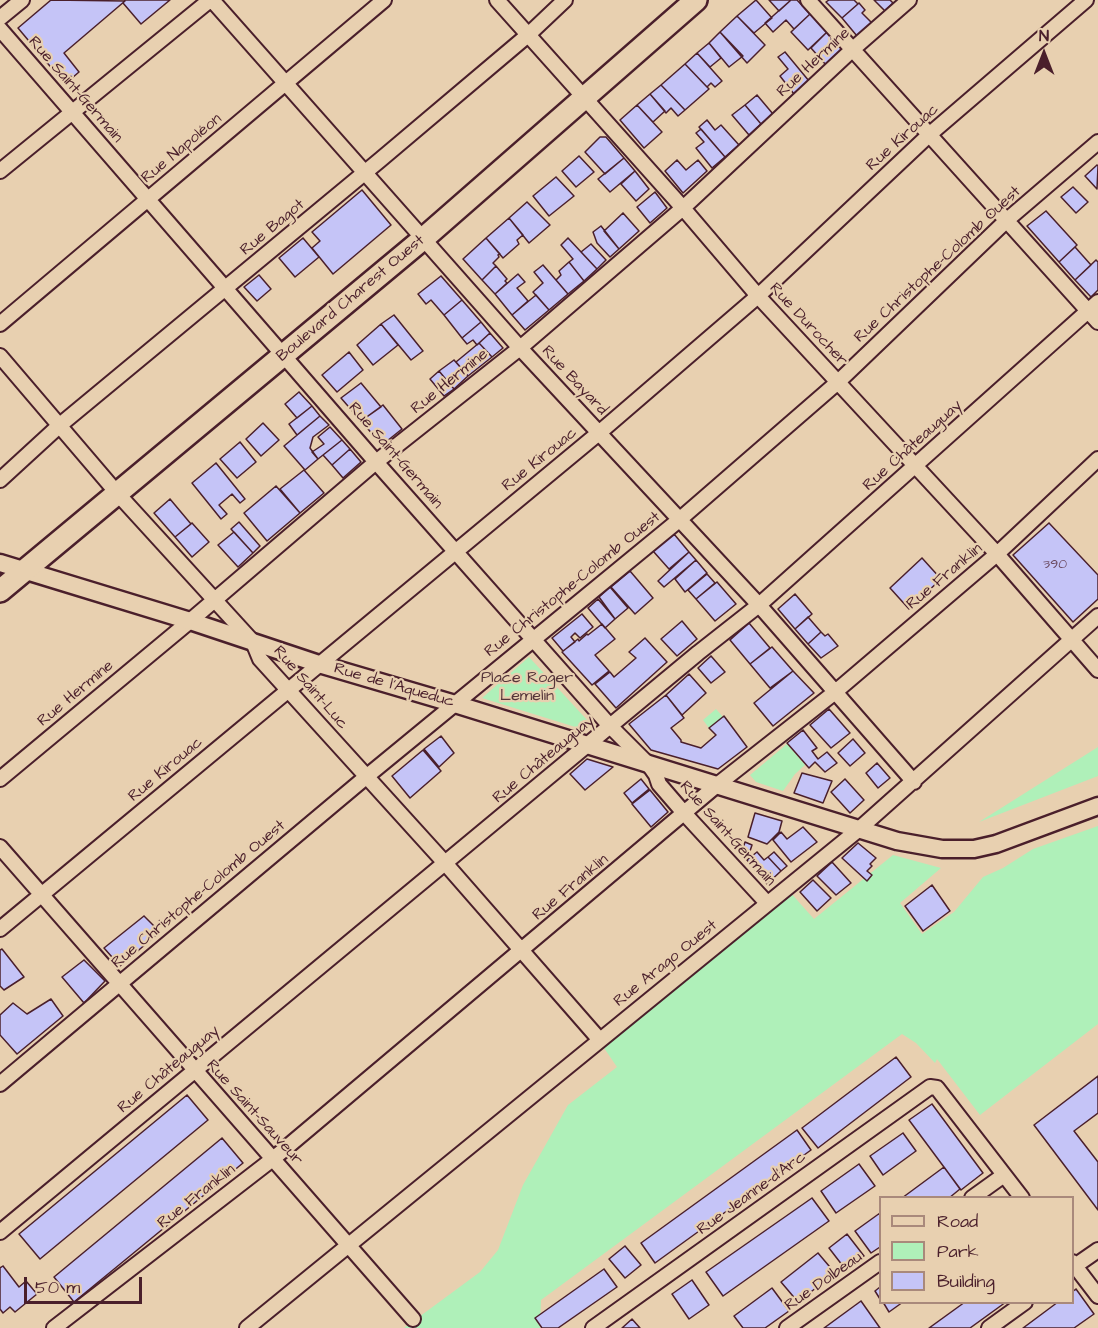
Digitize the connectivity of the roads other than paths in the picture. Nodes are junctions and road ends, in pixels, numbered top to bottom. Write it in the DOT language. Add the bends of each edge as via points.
graph roads {
  1 [pos="22,0"];
  2 [pos="211,0"];
  3 [pos="384,0"];
  4 [pos="497,0"];
  5 [pos="565,0"];
  6 [pos="696,0"];
  7 [pos="808,0"];
  8 [pos="909,0"];
  9 [pos="1086,0"];
  10 [pos="0,18"];
  11 [pos="0,28"];
  12 [pos="528,34"];
  13 [pos="853,49"];
  14 [pos="287,83"];
  15 [pos="585,99"];
  16 [pos="71,111"];
  17 [pos="930,134"];
  18 [pos="1098,142"];
  19 [pos="0,171"];
  20 [pos="365,172"];
  21 [pos="148,199"];
  22 [pos="683,208"];
  23 [pos="1007,220"];
  24 [pos="424,237"];
  25 [pos="226,288"];
  26 [pos="758,296"];
  27 [pos="1093,306"];
  28 [pos="1098,322"];
  29 [pos="0,324"];
  30 [pos="519,348"];
  31 [pos="285,355"];
  32 [pos="0,356"];
  33 [pos="838,382"];
  34 [pos="60,425"];
  35 [pos="600,432"];
  36 [pos="1098,459"];
  37 [pos="376,462"];
  38 [pos="916,466"];
  39 [pos="0,480"];
  40 [pos="117,493"];
  41 [pos="679,520"];
  42 [pos="456,550"];
  43 [pos="997,554"];
  44 [pos="0,563"];
  45 [pos="24,570"];
  46 [pos="0,591"];
  47 [pos="214,601"];
  48 [pos="759,605"];
  49 [pos="1098,616"];
  50 [pos="190,621"];
  51 [pos="534,638"];
  52 [pos="1072,639"];
  53 [pos="253,642"];
  54 [pos="319,664"];
  55 [pos="1098,670"];
  56 [pos="289,689"];
  57 [pos="834,693"];
  58 [pos="455,704"];
  59 [pos="610,726"];
  60 [pos="587,745"];
  61 [pos="649,765"];
  62 [pos="366,777"];
  63 [pos="0,779"];
  64 [pos="914,782"];
  65 [pos="717,785"];
  66 [pos="1098,806"];
  67 [pos="684,813"];
  68 [pos="858,830"];
  69 [pos="0,847"];
  70 [pos="445,863"];
  71 [pos="41,895"];
  72 [pos="767,903"];
  73 [pos="0,929"];
  74 [pos="521,951"];
  75 [pos="118,984"];
  76 [pos="599,1039"];
  77 [pos="195,1071"];
  78 [pos="0,1084"];
  79 [pos="274,1158"];
  80 [pos="1004,1174"];
  81 [pos="973,1196"];
  82 [pos="1021,1196"];
  83 [pos="0,1232"];
  84 [pos="348,1246"];
  85 [pos="1098,1250"];
  86 [pos="879,1263"];
  87 [pos="1074,1266"];
  88 [pos="1098,1296"];
  89 [pos="1022,1304"];
  90 [pos="413,1319"];
  91 [pos="54,1328"];
  92 [pos="247,1328"];
  93 [pos="593,1328"];
  94 [pos="787,1328"];
  95 [pos="989,1328"];
  1 -- 10 [label="street"];
  2 -- 14 [label="street, Rue Bayard"];
  2 -- 16 [label="street"];
  3 -- 14 [label="street, Rue Napoléon"];
  4 -- 12 [label="street, Rue Durocher"];
  5 -- 12 [label="street, Rue Bagot"];
  6 -- 15 [label="main road, Boulevard Charest Ouest"];
  7 -- 13 [label="street"];
  8 -- 13 [label="street, Rue Hermine"];
  9 -- 17 [label="street, Rue Kirouac"];
  11 -- 16 [label="street, Rue Saint-Germain"];
  12 -- 15 [label="street, Rue Durocher"];
  12 -- 20 [label="street, Rue Bagot"];
  13 -- 17 [label="street"];
  13 -- 22 [label="street, Rue Hermine"];
  14 -- 20 [label="street, Rue Bayard"];
  14 -- 21 [label="street, Rue Napoléon"];
  15 -- 22 [label="street, Rue Durocher"];
  15 -- 24 [label="main road, Boulevard Charest Ouest"];
  16 -- 19 [label="street"];
  16 -- 21 [label="street, Rue Saint-Germain"];
  17 -- 23 [label="street"];
  17 -- 26 [label="street, Rue Kirouac"];
  18 -- 23 [label="street, Rue Christophe-Colomb Ouest"];
  20 -- 24 [label="street, Rue Bayard"];
  20 -- 25 [label="street, Rue Bagot"];
  21 -- 25 [label="street, Rue Saint-Germain"];
  21 -- 29 [label="street, Rue Napoléon"];
  22 -- 26 [label="street, Rue Durocher"];
  22 -- 30 [label="street, Rue Hermine"];
  23 -- 27 [label="street"];
  23 -- 33 [label="street, Rue Christophe-Colomb Ouest"];
  24 -- 30 [label="street, Rue Bayard"];
  24 -- 31 [label="main road, Boulevard Charest Ouest"];
  25 -- 31 [label="street, Rue Saint-Germain"];
  25 -- 34 [label="street, Rue Bagot"];
  26 -- 33 [label="street, Rue Durocher"];
  26 -- 35 [label="street, Rue Kirouac"];
  27 -- 28 [label="street"];
  27 -- 38 [label="street, Rue Châteauguay"];
  30 -- 35 [label="street, Rue Bayard"];
  30 -- 37 [label="street, Rue Hermine"];
  31 -- 37 [label="street, Rue Saint-Germain"];
  31 -- 40 [label="main road, Boulevard Charest Ouest"];
  32 -- 34 [label="street, Rue Saint-Luc"];
  33 -- 38 [label="street, Rue Durocher"];
  33 -- 41 [label="street, Rue Christophe-Colomb Ouest"];
  34 -- 39 [label="street, Rue Bagot"];
  34 -- 40 [label="street, Rue Saint-Luc"];
  35 -- 41 [label="street, Rue Bayard"];
  35 -- 42 [label="street, Rue Kirouac"];
  36 -- 43 [label="street, Rue Franklin"];
  37 -- 42 [label="street, Rue Saint-Germain"];
  37 -- 47 [label="street, Rue Hermine"];
  38 -- 43 [label="street, Rue Durocher"];
  38 -- 48 [label="street, Rue Châteauguay"];
  40 -- 45 [label="main road, Boulevard Charest Ouest"];
  40 -- 47 [label="street, Rue Saint-Luc"];
  41 -- 48 [label="street, Rue Bayard"];
  41 -- 51 [label="street, Rue Christophe-Colomb Ouest"];
  42 -- 51 [label="street, Rue Saint-Germain"];
  42 -- 54 [label="street, Rue Kirouac"];
  43 -- 52 [label="street, Rue Durocher"];
  43 -- 57 [label="street, Rue Franklin"];
  44 -- 45 [label="street, Rue de l'Aqueduc"];
  45 -- 46 [label="main road, Boulevard Charest Ouest"];
  45 -- 50 [label="street, Rue de l'Aqueduc"];
  47 -- 50 [label="street, Rue Hermine"];
  47 -- 53 [label="street, Rue Saint-Luc"];
  48 -- 57 [label="street, Rue Bayard"];
  48 -- 59 [label="street, Rue Châteauguay"];
  49 -- 52 [label="street, Rue Arago Ouest"];
  50 -- 53 [label="street, Rue de l'Aqueduc"];
  50 -- 63 [label="street, Rue Hermine"];
  51 -- 58 [label="street, Rue Christophe-Colomb Ouest"];
  51 -- 59 [label="street, Rue Saint-Germain"];
  52 -- 55 [label="street, Rue Durocher"];
  52 -- 64 [label="street, Rue Arago Ouest"];
  53 -- 54 [label="street, Rue de l'Aqueduc"];
  53 -- 56 [label="street, Rue Saint-Luc" via="260,659"];
  54 -- 56 [label="street, Rue Kirouac"];
  54 -- 58 [label="street, Rue de l'Aqueduc"];
  56 -- 62 [label="street, Rue Saint-Luc"];
  56 -- 71 [label="street, Rue Kirouac"];
  57 -- 64 [label="street, Rue Bayard"];
  57 -- 65 [label="street, Rue Franklin"];
  58 -- 60 [label="street, Rue de l'Aqueduc"];
  58 -- 62 [label="street, Rue Christophe-Colomb Ouest"];
  59 -- 60 [label="street, Rue Châteauguay"];
  59 -- 61 [label="street, Rue Saint-Germain"];
  60 -- 61 [label="street, Rue de l'Aqueduc"];
  60 -- 70 [label="street, Rue Châteauguay"];
  61 -- 65 [label="street, Rue de l'Aqueduc"];
  61 -- 67 [label="street, Rue Saint-Germain" via="659,784"];
  62 -- 70 [label="street, Rue Saint-Luc"];
  62 -- 75 [label="street, Rue Christophe-Colomb Ouest"];
  64 -- 68 [label="street, Rue Arago Ouest"];
  65 -- 67 [label="street, Rue Franklin"];
  65 -- 68 [label="street, Rue de l'Aqueduc"];
  66 -- 68 [label="street, Rue de l'Aqueduc" via="974,849 942,849"];
  67 -- 72 [label="street, Rue Saint-Germain"];
  67 -- 74 [label="street, Rue Franklin"];
  68 -- 72 [label="street, Rue Arago Ouest"];
  69 -- 71 [label="street, Rue Saint-Sauveur"];
  70 -- 74 [label="street, Rue Saint-Luc"];
  70 -- 77 [label="street, Rue Châteauguay"];
  71 -- 73 [label="street, Rue Kirouac"];
  71 -- 75 [label="street, Rue Saint-Sauveur"];
  72 -- 76 [label="street, Rue Arago Ouest"];
  74 -- 76 [label="street, Rue Saint-Luc"];
  74 -- 79 [label="street, Rue Franklin"];
  75 -- 77 [label="street, Rue Saint-Sauveur"];
  75 -- 78 [label="street, Rue Christophe-Colomb Ouest"];
  76 -- 84 [label="street, Rue Arago Ouest"];
  77 -- 79 [label="street, Rue Saint-Sauveur"];
  77 -- 83 [label="street, Rue Châteauguay"];
  79 -- 84 [label="street, Rue Saint-Sauveur"];
  79 -- 91 [label="street, Rue Franklin"];
  80 -- 81 [label="street"];
  80 -- 82 [label="street"];
  80 -- 93 [label="street, Rue Jeanne-d'Arc" via="937,1088 930,1087"];
  84 -- 90 [label="street, Rue Saint-Sauveur"];
  84 -- 92 [label="street, Rue Arago Ouest"];
  85 -- 87 [label="street"];
  86 -- 94 [label="street, Rue Dolbeau"];
  87 -- 88 [label="street"];
  89 -- 95 [label="street"];
}
